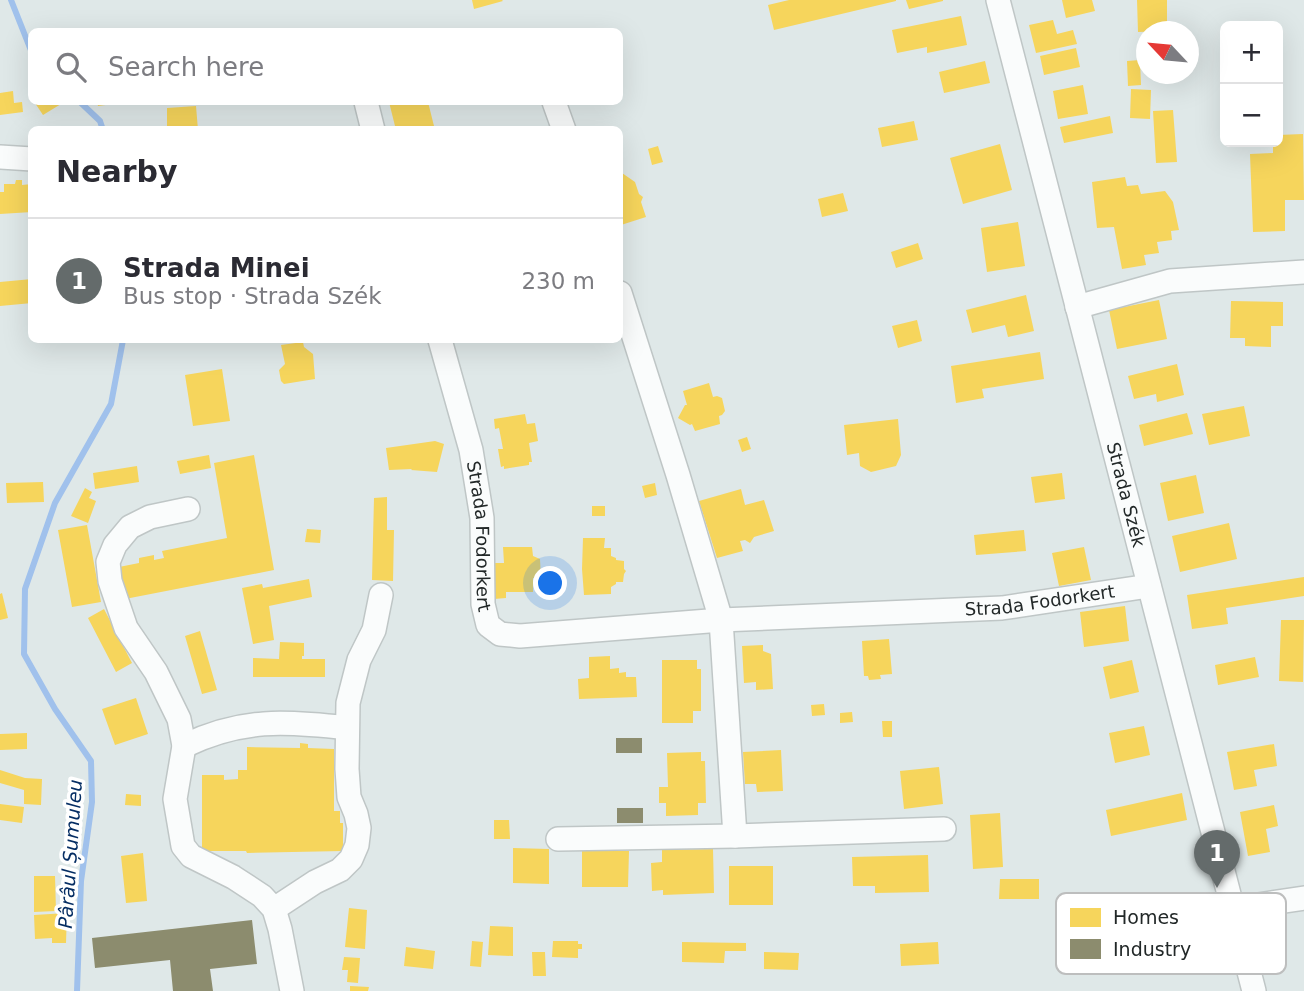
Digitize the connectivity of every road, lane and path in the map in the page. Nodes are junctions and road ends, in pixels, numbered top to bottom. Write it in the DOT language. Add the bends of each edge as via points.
graph roads {
  1 [pos="998,0"];
  2 [pos="367,105"];
  3 [pos="556,105"];
  4 [pos="372,126"];
  5 [pos="563,126"];
  6 [pos="0,157"];
  7 [pos="28,159"];
  8 [pos="1304,272"];
  9 [pos="623,302"];
  10 [pos="1077,307"];
  11 [pos="441,343"];
  12 [pos="188,509"];
  13 [pos="1149,586"];
  14 [pos="381,595"];
  15 [pos="721,620"];
  16 [pos="347,728"];
  17 [pos="184,746"];
  18 [pos="944,829"];
  19 [pos="735,836"];
  20 [pos="558,839"];
  21 [pos="1228,893"];
  22 [pos="1304,898"];
  23 [pos="1286,901"];
  24 [pos="274,909"];
  25 [pos="1249,974"];
  26 [pos="292,991"];
  27 [pos="1254,991"];
  1 -- 10 [label="street, Strada Szék"];
  2 -- 4 [label="street"];
  3 -- 5 [label="street"];
  6 -- 7 [label="street"];
  8 -- 10 [label="street" via="1170,281"];
  9 -- 15 [label="street"];
  10 -- 13 [label="street, Strada Szék"];
  11 -- 15 [label="street, Strada Fodorkert" via="471,450 482,518 483,604 488,625 500,634 520,636"];
  12 -- 17 [label="street" via="150,517 130,527 108,562 126,628 156,672 179,719"];
  13 -- 15 [label="street, Strada Fodorkert" via="1002,608"];
  13 -- 21 [label="street, Strada Szék"];
  14 -- 16 [label="street" via="374,630 359,660 348,703"];
  15 -- 19 [label="street"];
  16 -- 17 [label="street" via="250,724"];
  16 -- 24 [label="street" via="349,796 359,828 357,845 340,870"];
  17 -- 24 [label="street" via="175,799 183,846 191,856 262,896"];
  18 -- 19 [label="street"];
  19 -- 20 [label="street"];
  22 -- 23 [label="street"];
  24 -- 26 [label="street"];
  25 -- 27 [label="street, Strada Szék"];
}
